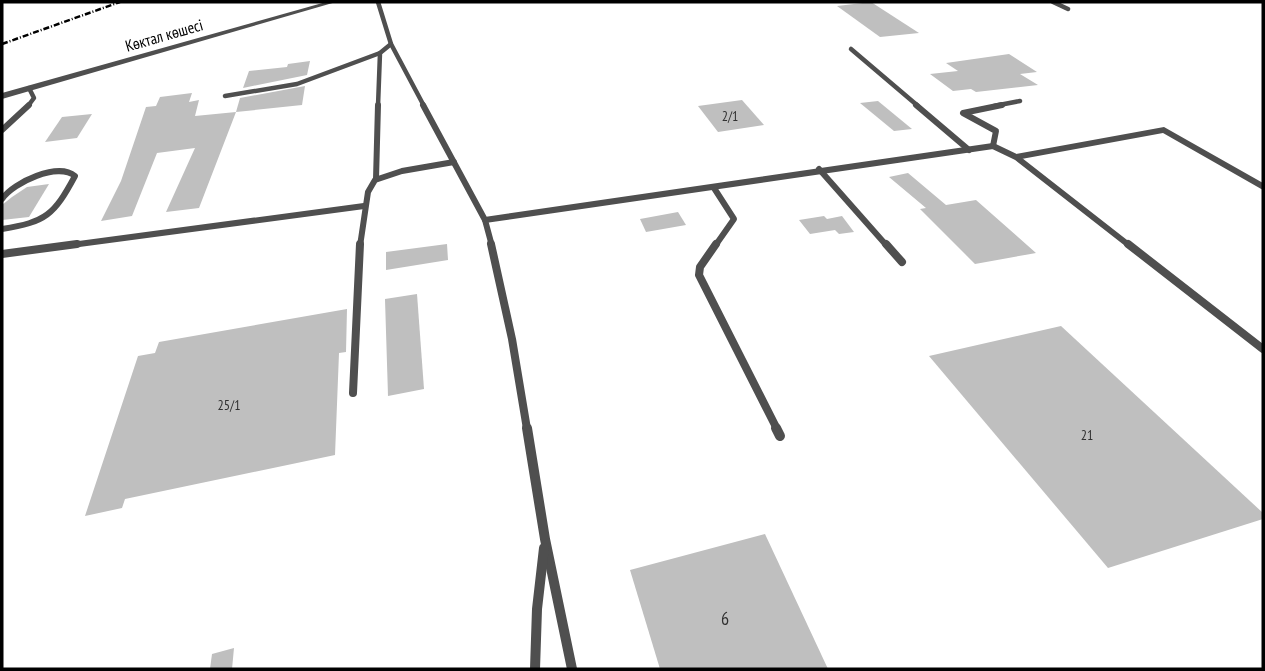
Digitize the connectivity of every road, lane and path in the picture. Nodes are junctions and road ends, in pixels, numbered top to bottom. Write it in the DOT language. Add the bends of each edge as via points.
graph roads {
  1 [pos="333,2"];
  2 [pos="379,2"];
  3 [pos="1053,2"];
  4 [pos="1068,9"];
  5 [pos="391,44"];
  6 [pos="851,49"];
  7 [pos="380,53"];
  8 [pos="29,88"];
  9 [pos="2,96"];
  10 [pos="225,96"];
  11 [pos="1020,101"];
  12 [pos="2,130"];
  13 [pos="993,146"];
  14 [pos="969,150"];
  15 [pos="1016,157"];
  16 [pos="454,162"];
  17 [pos="820,169"];
  18 [pos="376,179"];
  19 [pos="1263,187"];
  20 [pos="714,188"];
  21 [pos="2,199"];
  22 [pos="364,206"];
  23 [pos="485,220"];
  24 [pos="2,229"];
  25 [pos="2,254"];
  26 [pos="902,262"];
  27 [pos="1263,349"];
  28 [pos="354,393"];
  29 [pos="780,436"];
  30 [pos="545,538"];
  31 [pos="535,669"];
  32 [pos="572,669"];
  1 -- 8 [label="street, Көктал көшесі" via="277,13"];
  2 -- 5 [label="lane"];
  3 -- 4 [label="lane"];
  5 -- 7 [label="lane"];
  5 -- 16 [label="lane"];
  6 -- 14 [label="lane"];
  7 -- 10 [label="lane" via="297,85"];
  7 -- 18 [label="lane"];
  8 -- 9 [label="street, Көктал көшесі"];
  8 -- 12 [label="lane" via="34,98"];
  11 -- 13 [label="lane" via="963,113 996,131"];
  13 -- 14 [label="lane"];
  13 -- 15 [label="lane"];
  14 -- 17 [label="lane"];
  15 -- 19 [label="street" via="1164,130"];
  15 -- 27 [label="lane"];
  16 -- 18 [label="lane"];
  16 -- 23 [label="lane"];
  17 -- 20 [label="lane"];
  17 -- 26 [label="lane"];
  18 -- 22 [label="lane"];
  20 -- 23 [label="lane"];
  20 -- 29 [label="lane" via="734,219 699,275"];
  21 -- 24 [label="lane" via="23,180 67,172 75,176 57,211 47,220"];
  22 -- 25 [label="lane"];
  22 -- 28 [label="lane"];
  23 -- 30 [label="lane" via="506,302"];
  30 -- 31 [label="lane"];
  30 -- 32 [label="lane"];
}
